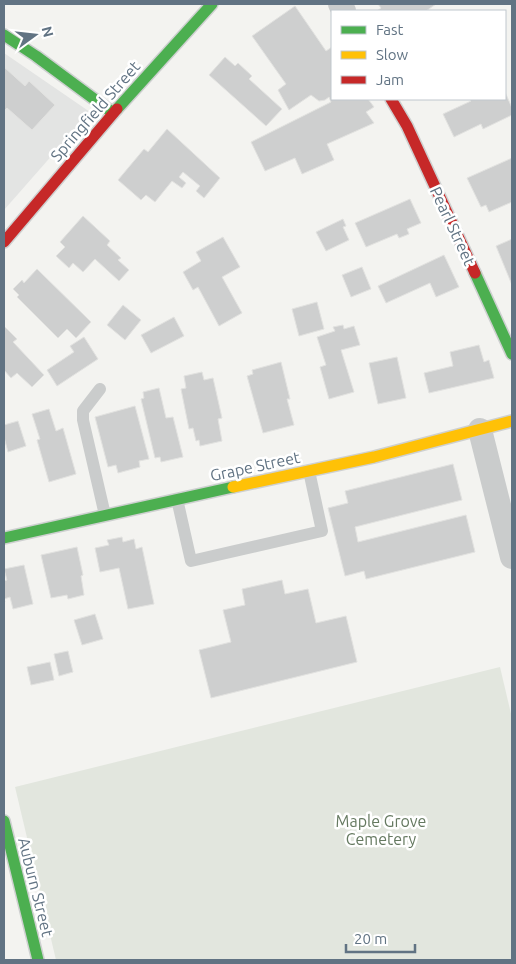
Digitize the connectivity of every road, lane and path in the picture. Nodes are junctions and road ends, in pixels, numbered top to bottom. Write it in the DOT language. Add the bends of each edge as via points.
graph roads {
  1 [pos="212,4"];
  2 [pos="4,35"];
  3 [pos="392,100"];
  4 [pos="113,113"];
  5 [pos="4,242"];
  6 [pos="512,354"];
  7 [pos="100,389"];
  8 [pos="512,421"];
  9 [pos="480,430"];
  10 [pos="309,471"];
  11 [pos="177,499"];
  12 [pos="105,515"];
  13 [pos="4,538"];
  14 [pos="512,557"];
  15 [pos="4,821"];
  16 [pos="38,960"];
  1 -- 4 [label="street, Springfield Street"];
  2 -- 4 [label="street"];
  3 -- 6 [label="street, Pearl Street" via="407,126"];
  4 -- 5 [label="street, Springfield Street"];
  7 -- 12 [label="lane" via="83,411 83,420"];
  8 -- 9 [label="street, Grape Street"];
  9 -- 10 [label="street, Grape Street" via="374,458"];
  9 -- 14 [label="street"];
  10 -- 11 [label="street, Grape Street"];
  10 -- 11 [label="lane" via="322,531 191,561"];
  11 -- 12 [label="street, Grape Street"];
  12 -- 13 [label="street, Grape Street"];
  15 -- 16 [label="street, Auburn Street"];
}
